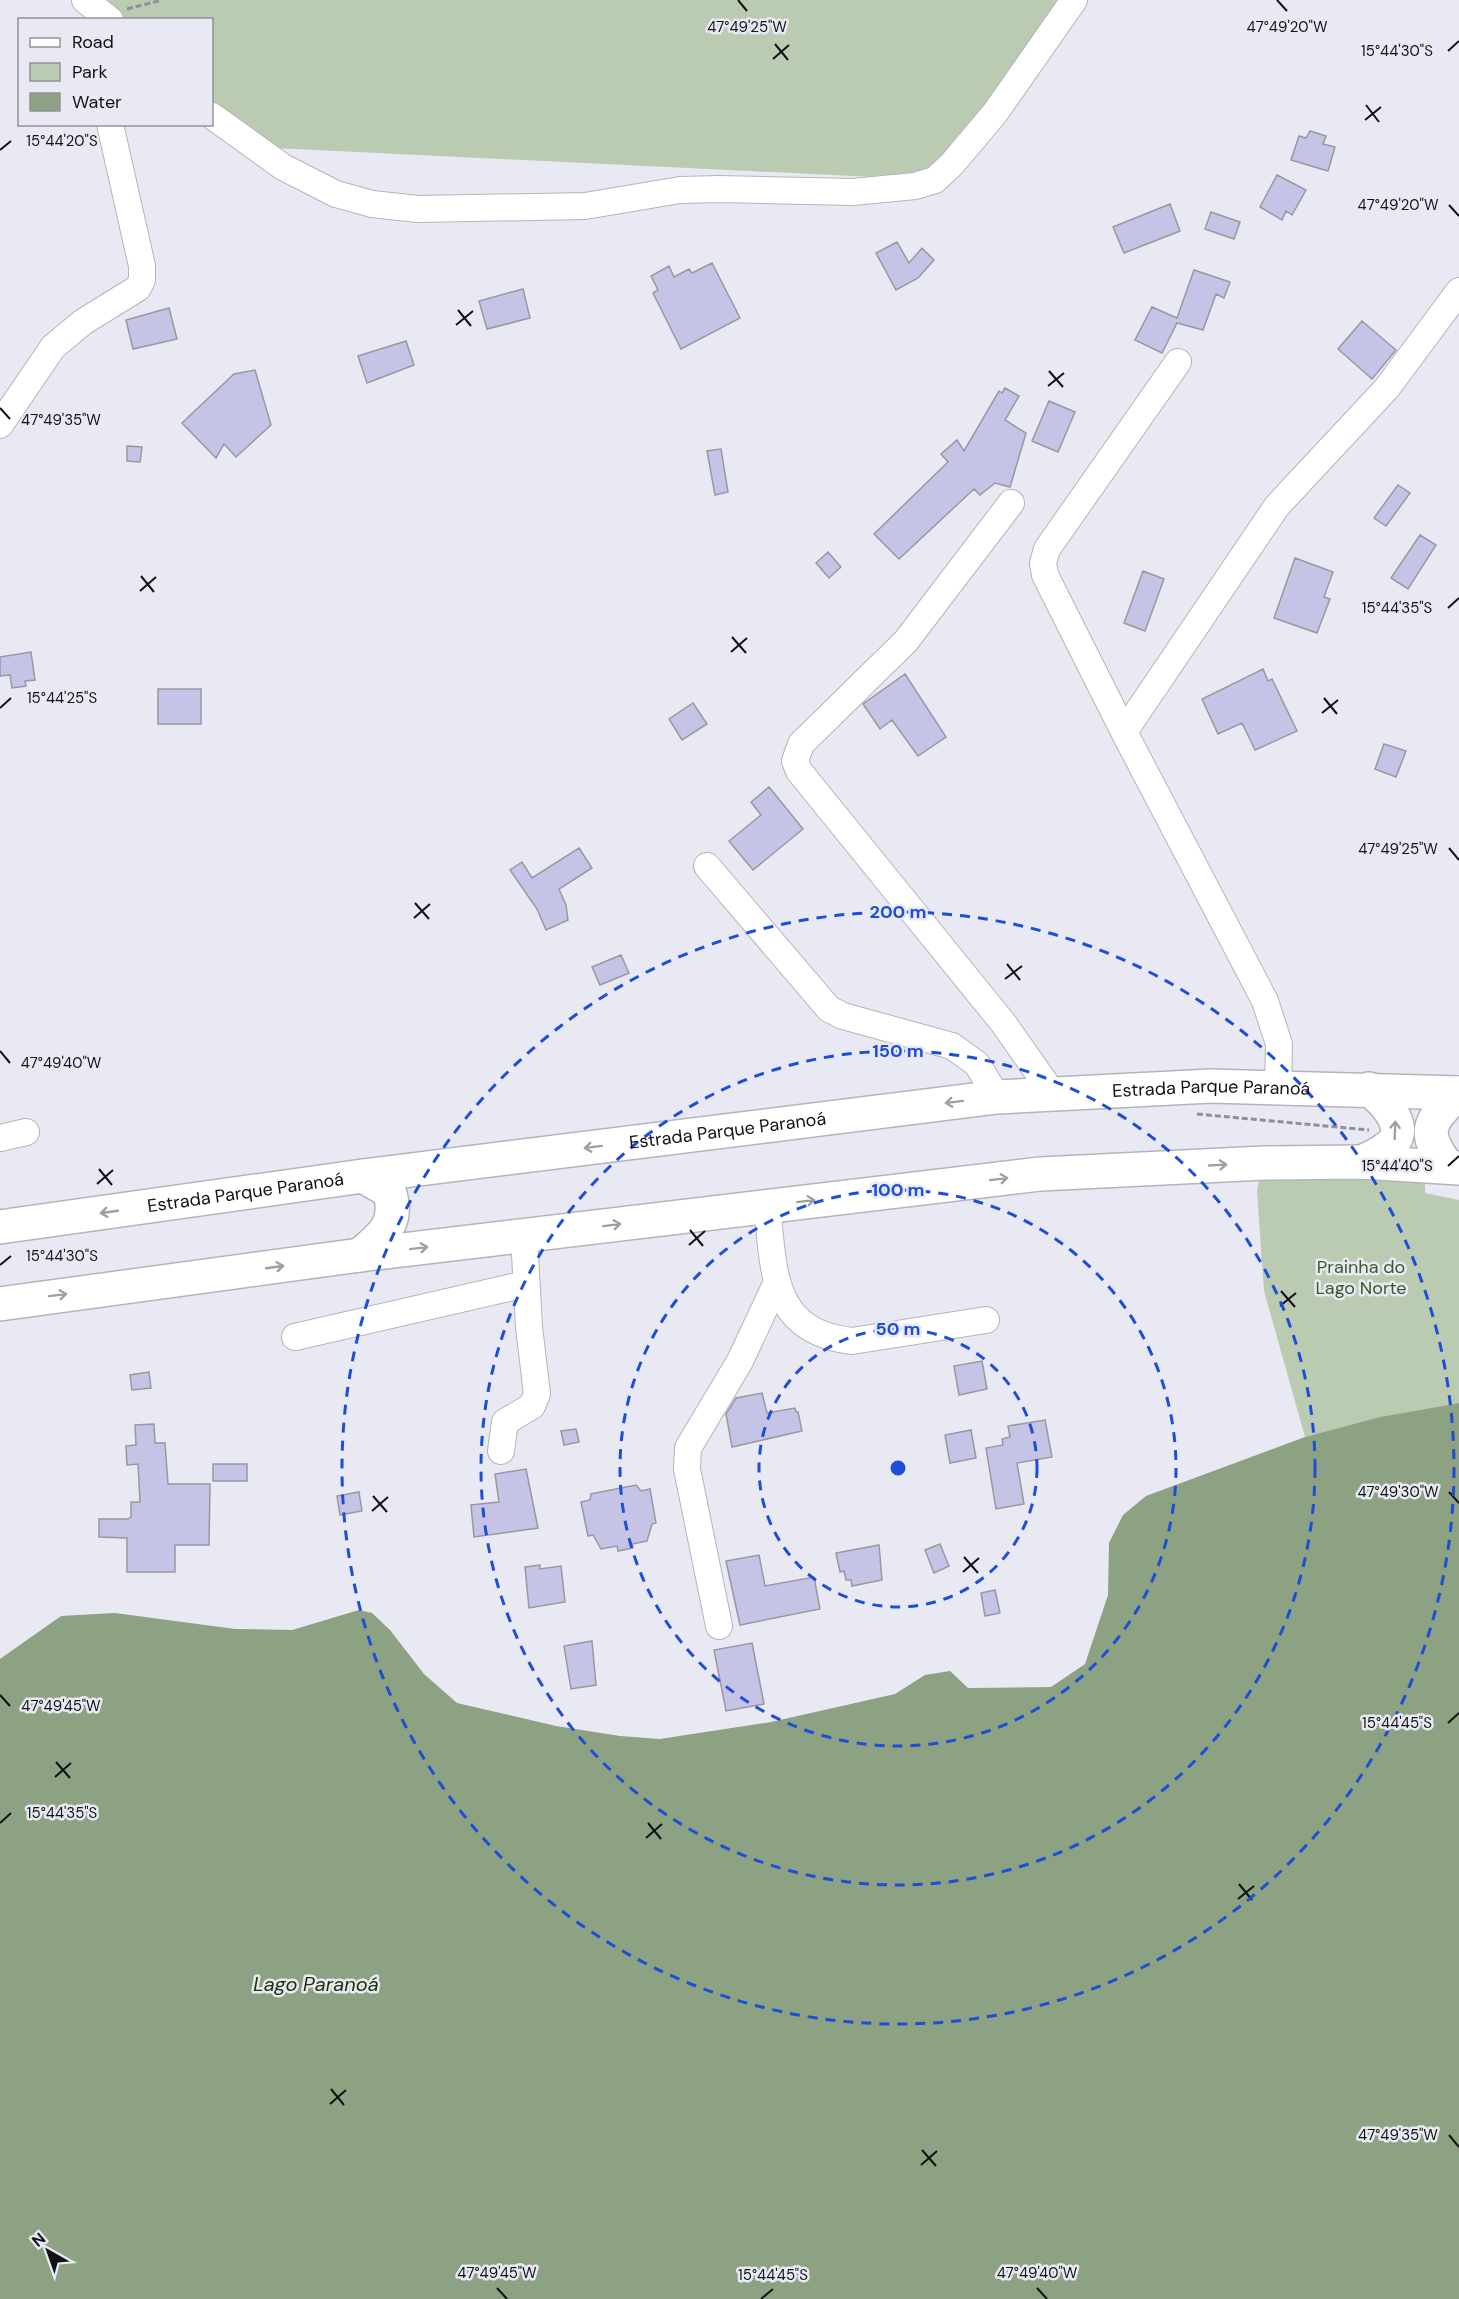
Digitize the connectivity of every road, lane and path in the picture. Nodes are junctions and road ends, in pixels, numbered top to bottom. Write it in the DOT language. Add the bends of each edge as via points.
graph roads {
  1 [pos="77,0"];
  2 [pos="162,0"];
  3 [pos="1074,0"];
  4 [pos="96,13"];
  5 [pos="213,117"];
  6 [pos="110,126"];
  7 [pos="1459,291"];
  8 [pos="1178,362"];
  9 [pos="0,425"];
  10 [pos="1011,503"];
  11 [pos="1124,732"];
  12 [pos="707,866"];
  13 [pos="1278,1088"];
  14 [pos="1369,1089"];
  15 [pos="1459,1093"];
  16 [pos="1053,1094"];
  17 [pos="997,1097"];
  18 [pos="1197,1114"];
  19 [pos="26,1132"];
  20 [pos="1396,1132"];
  21 [pos="0,1138"];
  22 [pos="1362,1162"];
  23 [pos="1454,1168"];
  24 [pos="363,1176"];
  25 [pos="767,1206"];
  26 [pos="0,1227"];
  27 [pos="524,1236"];
  28 [pos="360,1255"];
  29 [pos="526,1284"];
  30 [pos="776,1284"];
  31 [pos="0,1304"];
  32 [pos="986,1320"];
  33 [pos="295,1337"];
  34 [pos="501,1451"];
  35 [pos="719,1626"];
  1 -- 4 [label="street"];
  2 -- 4 [label="path"];
  3 -- 5 [label="street" via="995,113 966,147 935,180 915,186 853,192 680,190 585,206 418,209 372,204 336,194 283,167"];
  6 -- 9 [label="street" via="142,279 131,295 83,322 53,347"];
  7 -- 11 [label="street" via="1387,388 1277,506"];
  8 -- 11 [label="street" via="1047,549 1043,563 1045,575"];
  10 -- 16 [label="street" via="911,635 801,744 795,761 799,771 1004,1024"];
  11 -- 13 [label="street" via="1265,1001 1279,1044"];
  12 -- 17 [label="street" via="829,1009 952,1046 976,1064"];
  13 -- 14 [label="main road, Estrada Parque Paranoá"];
  13 -- 16 [label="main road, Estrada Parque Paranoá" via="1211,1086"];
  14 -- 15 [label="main road, Estrada Parque Paranoá"];
  20 -- 14 [label="main road, one-way" via="1394,1113"];
  15 -- 23 [label="main road" via="1440,1110 1431,1127 1433,1148"];
  16 -- 17 [label="main road, Estrada Parque Paranoá"];
  17 -- 24 [label="main road, Estrada Parque Paranoá, one-way"];
  18 -- 20 [label="path"];
  19 -- 21 [label="street"];
  20 -- 22 [label="main road" via="1389,1148"];
  22 -- 23 [label="main road"];
  25 -- 22 [label="main road, one-way" via="1040,1174"];
  24 -- 26 [label="main road, Estrada Parque Paranoá, one-way"];
  24 -- 28 [label="main road" via="389,1191 394,1206 381,1237"];
  27 -- 25 [label="main road, one-way"];
  25 -- 30 [label="street"];
  28 -- 27 [label="main road, one-way"];
  27 -- 29 [label="street"];
  31 -- 28 [label="main road, one-way"];
  29 -- 33 [label="street"];
  29 -- 34 [label="street" via="537,1394 532,1406 506,1422"];
  30 -- 32 [label="street" via="799,1319 831,1339 852,1341"];
  30 -- 35 [label="street" via="740,1361 688,1448 687,1469"];
}
